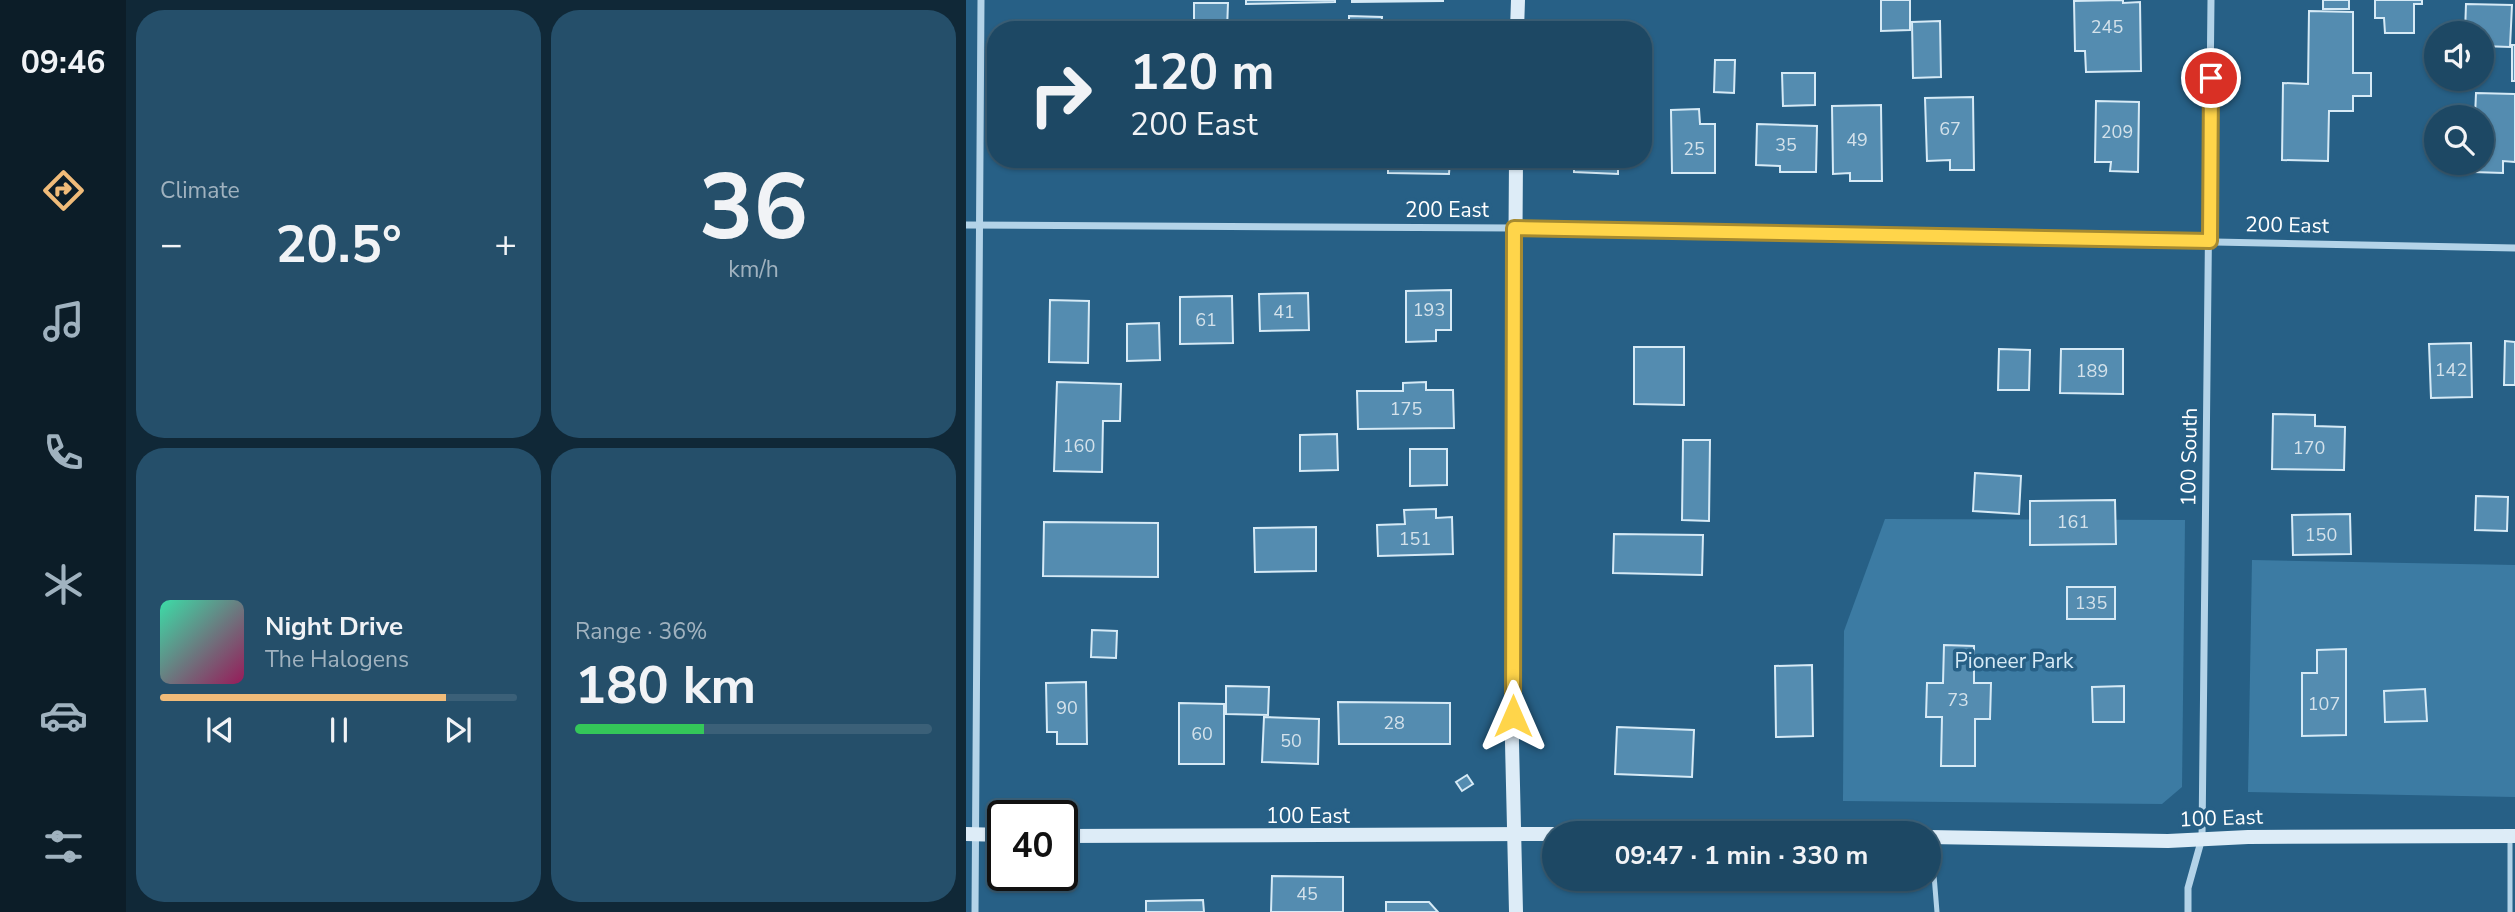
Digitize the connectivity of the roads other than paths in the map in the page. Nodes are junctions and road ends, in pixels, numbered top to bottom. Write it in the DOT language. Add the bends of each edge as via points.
graph roads {
  1 [pos="981,0"];
  2 [pos="1518,0"];
  3 [pos="2211,0"];
  4 [pos="1517,21"];
  5 [pos="1516,168"];
  6 [pos="966,225"];
  7 [pos="982,225"];
  8 [pos="1514,228"];
  9 [pos="2210,241"];
  10 [pos="2515,248"];
  11 [pos="970,834"];
  12 [pos="1513,835"];
  13 [pos="1542,835"];
  14 [pos="1078,836"];
  15 [pos="2513,836"];
  16 [pos="1941,837"];
  17 [pos="2202,838"];
  18 [pos="1935,891"];
  19 [pos="975,912"];
  20 [pos="1516,912"];
  21 [pos="1937,912"];
  22 [pos="2188,912"];
  23 [pos="2510,912"];
  1 -- 7 [label="street"];
  2 -- 4 [label="main road"];
  3 -- 9 [label="street, 100 South"];
  5 -- 8 [label="main road"];
  6 -- 7 [label="street, 200 East"];
  7 -- 8 [label="street, 200 East"];
  7 -- 11 [label="street"];
  8 -- 9 [label="street, 200 East"];
  8 -- 12 [label="main road"];
  9 -- 10 [label="street, 200 East"];
  9 -- 17 [label="street, 100 South"];
  11 -- 19 [label="street"];
  12 -- 13 [label="main road, 100 East"];
  12 -- 14 [label="main road, 100 East"];
  12 -- 20 [label="main road"];
  15 -- 17 [label="main road, 100 East"];
  15 -- 23 [label="lane"];
  16 -- 17 [label="main road, 100 East"];
  17 -- 22 [label="street, 100 South" via="2188,888"];
  18 -- 21 [label="lane"];
}
